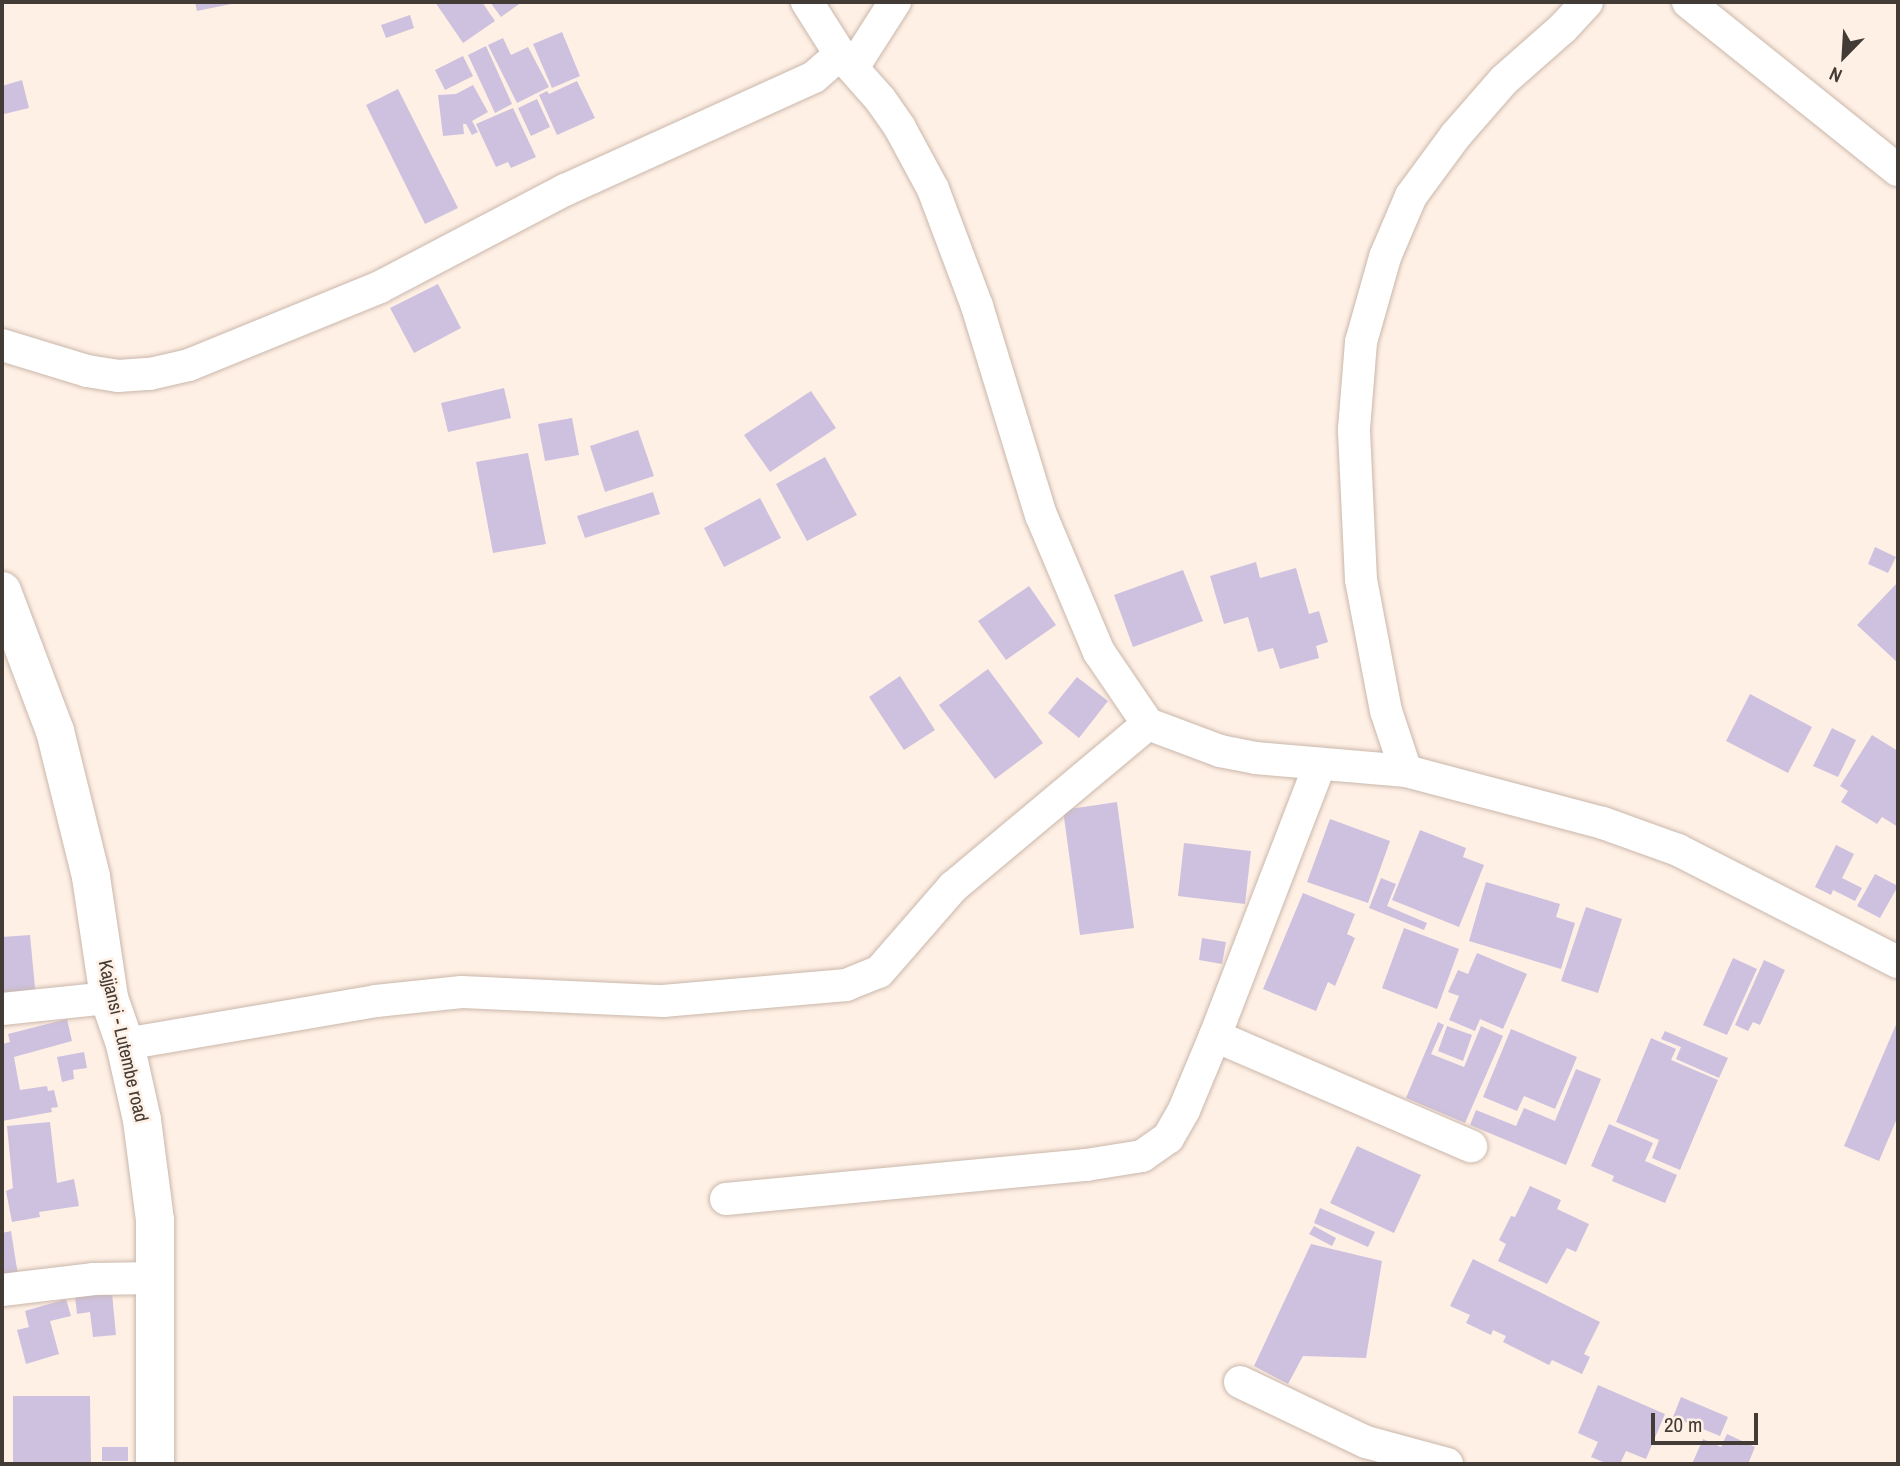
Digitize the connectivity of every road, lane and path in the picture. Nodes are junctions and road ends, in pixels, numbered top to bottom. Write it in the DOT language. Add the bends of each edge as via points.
graph roads {
  1 [pos="807,2"];
  2 [pos="895,2"];
  3 [pos="1587,2"];
  4 [pos="1688,2"];
  5 [pos="847,60"];
  6 [pos="1898,170"];
  7 [pos="2,345"];
  8 [pos="2,591"];
  9 [pos="1148,723"];
  10 [pos="1320,764"];
  11 [pos="1406,771"];
  12 [pos="1898,962"];
  13 [pos="109,998"];
  14 [pos="2,1009"];
  15 [pos="1215,1035"];
  16 [pos="125,1044"];
  17 [pos="1471,1146"];
  18 [pos="726,1199"];
  19 [pos="155,1278"];
  20 [pos="2,1290"];
  21 [pos="1240,1382"];
  22 [pos="155,1464"];
  23 [pos="1447,1464"];
  1 -- 5 [label="street"];
  2 -- 5 [label="street"];
  3 -- 11 [label="street" via="1504,80 1411,196 1385,257 1361,342 1354,429 1362,580 1386,710"];
  4 -- 6 [label="street"];
  5 -- 7 [label="street" via="565,190 380,287 189,365 118,376"];
  5 -- 9 [label="street" via="900,128 933,189 977,306 1041,515 1099,652"];
  8 -- 13 [label="street, Kajjansi - Lutembe road" via="55,731 92,877"];
  9 -- 10 [label="street" via="1220,751"];
  9 -- 16 [label="street" via="953,887 879,972 846,985 663,1001 463,992 376,1001"];
  10 -- 11 [label="street"];
  10 -- 15 [label="street"];
  11 -- 12 [label="street" via="1557,808 1678,850"];
  13 -- 14 [label="street"];
  13 -- 16 [label="street, Kajjansi - Lutembe road"];
  15 -- 17 [label="street"];
  15 -- 18 [label="street" via="1168,1138 1142,1156"];
  16 -- 19 [label="street, Kajjansi - Lutembe road" via="142,1120 154,1208"];
  19 -- 20 [label="street" via="94,1279"];
  19 -- 22 [label="street, Kajjansi - Lutembe road"];
  21 -- 23 [label="street" via="1366,1442"];
}
